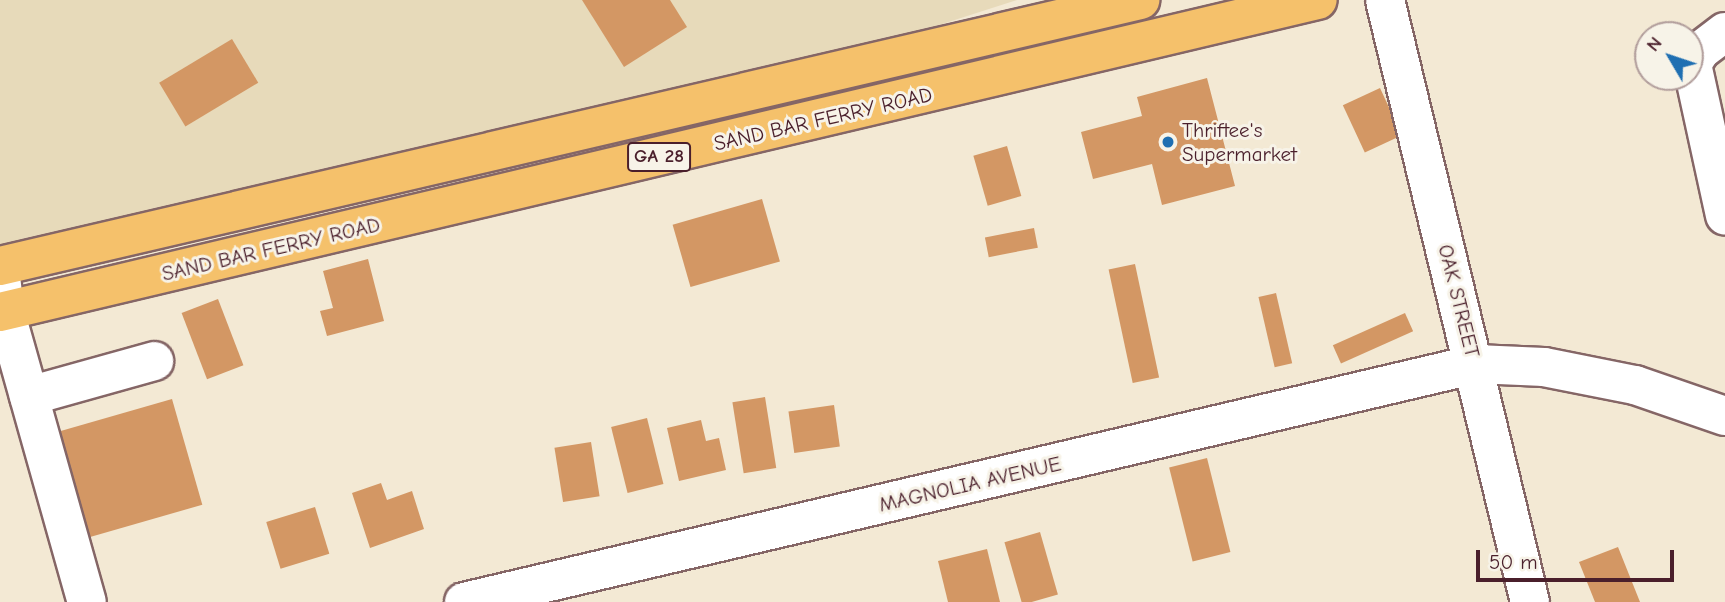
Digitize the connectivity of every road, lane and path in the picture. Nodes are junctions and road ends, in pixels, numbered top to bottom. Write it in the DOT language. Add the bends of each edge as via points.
graph roads {
  1 [pos="1318,0"];
  2 [pos="1385,0"];
  3 [pos="1122,4"];
  4 [pos="1725,32"];
  5 [pos="1120,49"];
  6 [pos="1725,215"];
  7 [pos="0,267"];
  8 [pos="2,312"];
  9 [pos="153,361"];
  10 [pos="1476,364"];
  11 [pos="29,396"];
  12 [pos="1725,415"];
  13 [pos="87,602"];
  14 [pos="464,602"];
  15 [pos="1530,602"];
  1 -- 5 [label="main road, SAND BAR FERRY ROAD / GA 28"];
  2 -- 10 [label="street, OAK STREET"];
  3 -- 5 [label="street"];
  3 -- 7 [label="main road, GA 28"];
  4 -- 6 [label="street" via="1701,50 1692,64"];
  5 -- 8 [label="main road, SAND BAR FERRY ROAD / GA 28"];
  7 -- 8 [label="street"];
  8 -- 11 [label="street"];
  9 -- 11 [label="street"];
  10 -- 12 [label="street, MAGNOLIA AVENUE" via="1544,367 1634,385"];
  10 -- 14 [label="street, MAGNOLIA AVENUE"];
  10 -- 15 [label="street, OAK STREET"];
  11 -- 13 [label="street"];
}
